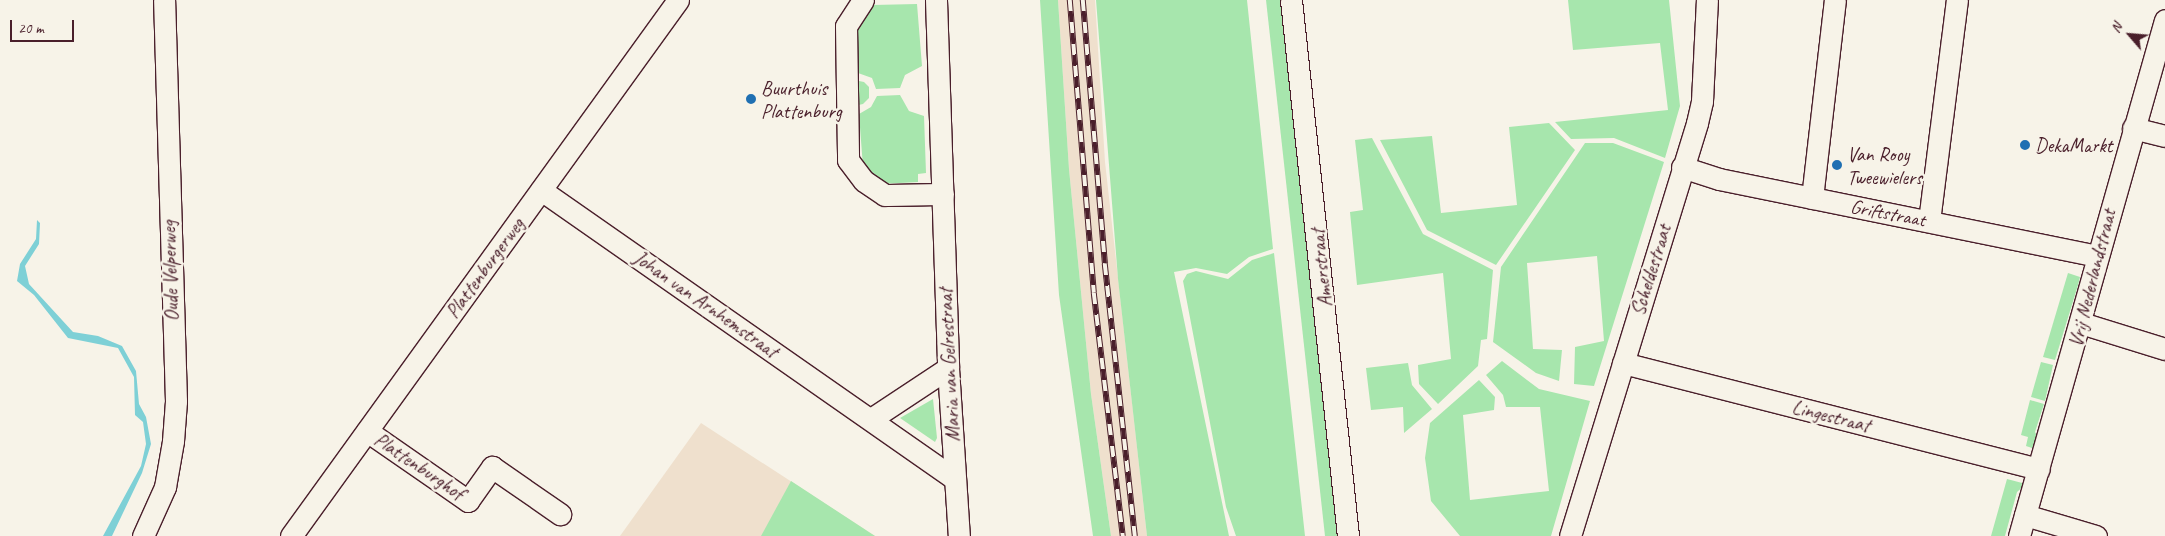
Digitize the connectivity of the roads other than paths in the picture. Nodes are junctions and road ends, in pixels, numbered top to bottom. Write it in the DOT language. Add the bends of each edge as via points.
graph roads {
  1 [pos="164,0"];
  2 [pos="678,0"];
  3 [pos="863,0"];
  4 [pos="936,0"];
  5 [pos="1291,0"];
  6 [pos="1707,0"];
  7 [pos="1835,0"];
  8 [pos="1956,0"];
  9 [pos="2165,20"];
  10 [pos="2133,128"];
  11 [pos="2165,136"];
  12 [pos="1682,167"];
  13 [pos="542,190"];
  14 [pos="943,194"];
  15 [pos="1812,198"];
  16 [pos="1929,221"];
  17 [pos="2096,256"];
  18 [pos="2081,323"];
  19 [pos="2165,348"];
  20 [pos="1623,363"];
  21 [pos="948,368"];
  22 [pos="871,419"];
  23 [pos="367,431"];
  24 [pos="2039,469"];
  25 [pos="955,479"];
  26 [pos="560,514"];
  27 [pos="2025,515"];
  28 [pos="143,536"];
  29 [pos="292,536"];
  30 [pos="959,536"];
  31 [pos="1348,536"];
  32 [pos="1570,536"];
  33 [pos="2019,536"];
  34 [pos="2096,536"];
  1 -- 28 [label="street, Oude Velperweg" via="176,401 165,487"];
  2 -- 13 [label="street, Plattenburgerweg"];
  3 -- 14 [label="street" via="846,26 848,160 864,181 886,195"];
  4 -- 14 [label="street, Maria van Gelrestraat"];
  5 -- 31 [label="street, Amerstraat"];
  6 -- 12 [label="street, Scheldestraat" via="1702,101"];
  7 -- 15 [label="street"];
  8 -- 16 [label="street"];
  9 -- 10 [label="street, Vrij Nederlandstraat"];
  10 -- 11 [label="street"];
  10 -- 17 [label="street, Vrij Nederlandstraat"];
  12 -- 15 [label="street, Griftstraat" via="1719,179"];
  12 -- 20 [label="street, Scheldestraat"];
  13 -- 22 [label="street, Johan van Arnhemstraat"];
  13 -- 23 [label="street, Plattenburgerweg"];
  14 -- 21 [label="street, Maria van Gelrestraat"];
  15 -- 16 [label="street, Griftstraat"];
  16 -- 17 [label="street, Griftstraat"];
  17 -- 18 [label="street, Vrij Nederlandstraat"];
  18 -- 19 [label="street"];
  18 -- 24 [label="street, Vrij Nederlandstraat"];
  20 -- 24 [label="street, Lingestraat"];
  20 -- 32 [label="street, Scheldestraat"];
  21 -- 22 [label="street"];
  21 -- 25 [label="street, Maria van Gelrestraat"];
  22 -- 25 [label="street, Johan van Arnhemstraat"];
  23 -- 26 [label="street, Plattenburghof" via="468,501 492,467"];
  23 -- 29 [label="street, Plattenburgerweg"];
  24 -- 27 [label="street, Vrij Nederlandstraat"];
  25 -- 30 [label="street, Maria van Gelrestraat"];
  27 -- 33 [label="street, Vrij Nederlandstraat"];
  27 -- 34 [label="street"];
}
